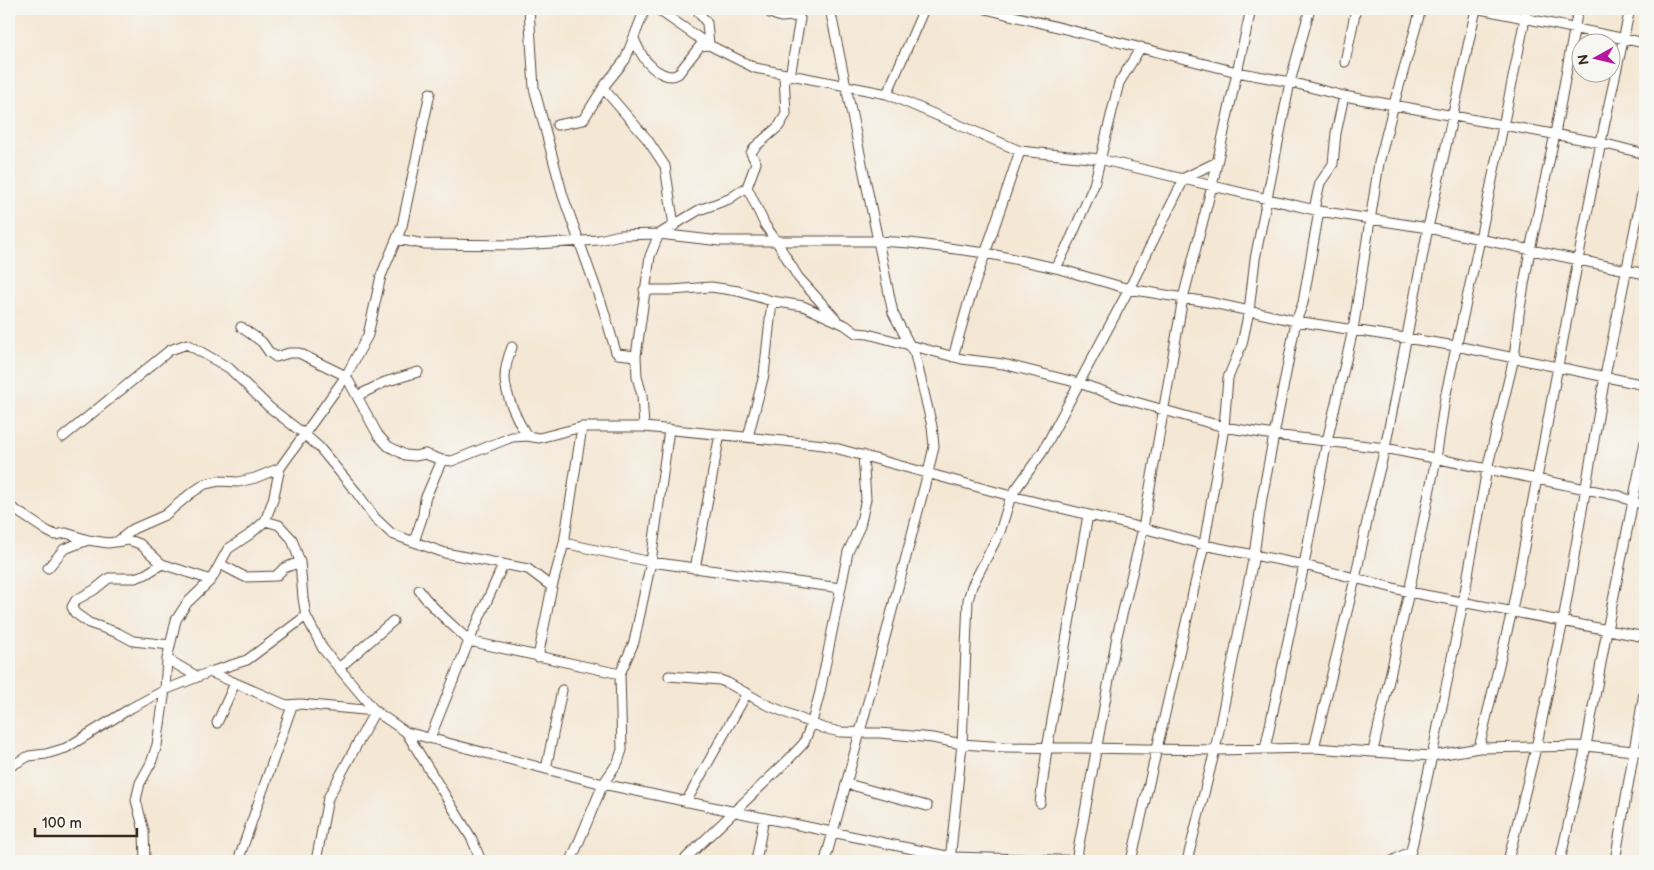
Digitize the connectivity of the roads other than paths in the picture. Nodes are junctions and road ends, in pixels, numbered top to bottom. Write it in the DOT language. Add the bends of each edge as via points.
graph roads {
  1 [pos="529,9"];
  2 [pos="646,9"];
  3 [pos="657,9"];
  4 [pos="698,9"];
  5 [pos="830,9"];
  6 [pos="924,9"];
  7 [pos="986,9"];
  8 [pos="1251,9"];
  9 [pos="1310,9"];
  10 [pos="1356,9"];
  11 [pos="1421,9"];
  12 [pos="1476,9"];
  13 [pos="1480,9"];
  14 [pos="1578,9"];
  15 [pos="1630,9"];
  16 [pos="770,13"];
  17 [pos="1526,13"];
  18 [pos="1575,30"];
  19 [pos="634,39"];
  20 [pos="1624,39"];
  21 [pos="1645,43"];
  22 [pos="709,45"];
  23 [pos="1141,47"];
  24 [pos="1345,62"];
  25 [pos="1237,72"];
  26 [pos="787,75"];
  27 [pos="1290,82"];
  28 [pos="846,85"];
  29 [pos="603,88"];
  30 [pos="430,93"];
  31 [pos="887,94"];
  32 [pos="1344,96"];
  33 [pos="1394,104"];
  34 [pos="1452,115"];
  35 [pos="1504,125"];
  36 [pos="557,126"];
  37 [pos="1555,134"];
  38 [pos="1602,143"];
  39 [pos="1020,151"];
  40 [pos="1645,154"];
  41 [pos="1099,159"];
  42 [pos="1217,162"];
  43 [pos="1182,180"];
  44 [pos="1645,180"];
  45 [pos="1212,186"];
  46 [pos="747,188"];
  47 [pos="1267,199"];
  48 [pos="1316,210"];
  49 [pos="1372,219"];
  50 [pos="674,226"];
  51 [pos="1428,228"];
  52 [pos="659,234"];
  53 [pos="397,239"];
  54 [pos="1480,239"];
  55 [pos="580,241"];
  56 [pos="777,242"];
  57 [pos="878,242"];
  58 [pos="1530,250"];
  59 [pos="986,253"];
  60 [pos="1578,260"];
  61 [pos="1056,268"];
  62 [pos="1627,270"];
  63 [pos="1645,274"];
  64 [pos="1129,289"];
  65 [pos="644,290"];
  66 [pos="1183,298"];
  67 [pos="772,301"];
  68 [pos="1249,311"];
  69 [pos="1296,321"];
  70 [pos="839,323"];
  71 [pos="241,327"];
  72 [pos="1354,330"];
  73 [pos="1407,339"];
  74 [pos="910,346"];
  75 [pos="1456,346"];
  76 [pos="512,347"];
  77 [pos="636,356"];
  78 [pos="953,357"];
  79 [pos="1514,358"];
  80 [pos="1558,367"];
  81 [pos="418,372"];
  82 [pos="346,376"];
  83 [pos="1605,376"];
  84 [pos="1078,383"];
  85 [pos="1645,385"];
  86 [pos="357,396"];
  87 [pos="1163,410"];
  88 [pos="644,426"];
  89 [pos="582,427"];
  90 [pos="1224,427"];
  91 [pos="669,429"];
  92 [pos="304,434"];
  93 [pos="720,434"];
  94 [pos="1274,435"];
  95 [pos="527,436"];
  96 [pos="63,437"];
  97 [pos="748,437"];
  98 [pos="1328,441"];
  99 [pos="1645,442"];
  100 [pos="1385,448"];
  101 [pos="863,455"];
  102 [pos="1436,459"];
  103 [pos="442,460"];
  104 [pos="280,468"];
  105 [pos="1487,470"];
  106 [pos="928,473"];
  107 [pos="1536,480"];
  108 [pos="1586,489"];
  109 [pos="1012,496"];
  110 [pos="1633,502"];
  111 [pos="1645,504"];
  112 [pos="14,509"];
  113 [pos="1088,515"];
  114 [pos="265,521"];
  115 [pos="1142,528"];
  116 [pos="88,540"];
  117 [pos="118,541"];
  118 [pos="414,542"];
  119 [pos="564,543"];
  120 [pos="1204,545"];
  121 [pos="1254,555"];
  122 [pos="300,562"];
  123 [pos="651,562"];
  124 [pos="162,564"];
  125 [pos="220,564"];
  126 [pos="503,565"];
  127 [pos="1304,565"];
  128 [pos="48,568"];
  129 [pos="695,569"];
  130 [pos="1355,579"];
  131 [pos="211,580"];
  132 [pos="552,587"];
  133 [pos="840,588"];
  134 [pos="419,590"];
  135 [pos="1409,592"];
  136 [pos="1463,602"];
  137 [pos="1512,611"];
  138 [pos="306,616"];
  139 [pos="393,621"];
  140 [pos="1563,621"];
  141 [pos="1607,630"];
  142 [pos="1645,637"];
  143 [pos="469,641"];
  144 [pos="170,645"];
  145 [pos="538,657"];
  146 [pos="167,659"];
  147 [pos="339,668"];
  148 [pos="210,672"];
  149 [pos="620,674"];
  150 [pos="670,676"];
  151 [pos="198,677"];
  152 [pos="235,683"];
  153 [pos="1645,687"];
  154 [pos="165,690"];
  155 [pos="562,690"];
  156 [pos="747,693"];
  157 [pos="292,706"];
  158 [pos="375,711"];
  159 [pos="812,722"];
  160 [pos="217,723"];
  161 [pos="406,732"];
  162 [pos="860,732"];
  163 [pos="430,738"];
  164 [pos="962,744"];
  165 [pos="1586,746"];
  166 [pos="1314,748"];
  167 [pos="1480,748"];
  168 [pos="1536,748"];
  169 [pos="1047,749"];
  170 [pos="1096,749"];
  171 [pos="1265,749"];
  172 [pos="1158,750"];
  173 [pos="1214,750"];
  174 [pos="1373,751"];
  175 [pos="1633,751"];
  176 [pos="1645,751"];
  177 [pos="1432,756"];
  178 [pos="9,767"];
  179 [pos="546,769"];
  180 [pos="603,784"];
  181 [pos="848,784"];
  182 [pos="686,802"];
  183 [pos="1040,803"];
  184 [pos="927,806"];
  185 [pos="735,812"];
  186 [pos="764,818"];
  187 [pos="833,832"];
  188 [pos="1411,851"];
  189 [pos="950,859"];
  190 [pos="1016,860"];
  191 [pos="145,861"];
  192 [pos="238,861"];
  193 [pos="316,861"];
  194 [pos="481,861"];
  195 [pos="571,861"];
  196 [pos="683,861"];
  197 [pos="756,861"];
  198 [pos="825,861"];
  199 [pos="1076,861"];
  200 [pos="1094,861"];
  201 [pos="1131,861"];
  202 [pos="1187,861"];
  203 [pos="1392,861"];
  204 [pos="1406,861"];
  205 [pos="1508,861"];
  206 [pos="1560,861"];
  207 [pos="1615,861"];
  1 -- 55 [label="street" via="534,88 563,196"];
  2 -- 19 [label="street"];
  3 -- 22 [label="street"];
  4 -- 22 [label="street" via="707,23"];
  5 -- 28 [label="street"];
  6 -- 31 [label="street"];
  7 -- 23 [label="street"];
  8 -- 25 [label="street"];
  9 -- 27 [label="street"];
  10 -- 24 [label="street"];
  11 -- 33 [label="street"];
  12 -- 34 [label="street"];
  13 -- 17 [label="street"];
  14 -- 18 [label="street"];
  15 -- 20 [label="street"];
  16 -- 26 [label="street" via="800,19"];
  17 -- 18 [label="street"];
  17 -- 35 [label="street"];
  18 -- 20 [label="street"];
  18 -- 37 [label="street"];
  19 -- 22 [label="street" via="648,64 674,77 700,46"];
  19 -- 29 [label="street" via="625,60"];
  20 -- 21 [label="street"];
  20 -- 38 [label="street"];
  22 -- 26 [label="street" via="743,64"];
  23 -- 25 [label="street"];
  23 -- 41 [label="street" via="1120,83"];
  25 -- 27 [label="street"];
  25 -- 42 [label="street"];
  26 -- 28 [label="street"];
  26 -- 46 [label="street" via="786,114 779,126 751,153 756,163"];
  27 -- 32 [label="street"];
  27 -- 47 [label="street"];
  28 -- 31 [label="street"];
  28 -- 57 [label="street"];
  29 -- 36 [label="street" via="584,120"];
  29 -- 50 [label="street" via="647,139 665,166"];
  30 -- 53 [label="street"];
  31 -- 39 [label="street"];
  32 -- 33 [label="street"];
  32 -- 48 [label="street" via="1333,164 1320,183"];
  33 -- 34 [label="street"];
  33 -- 49 [label="street" via="1377,172"];
  34 -- 35 [label="street"];
  34 -- 51 [label="street"];
  35 -- 37 [label="street"];
  35 -- 54 [label="street"];
  37 -- 38 [label="street"];
  37 -- 58 [label="street"];
  38 -- 40 [label="street"];
  38 -- 60 [label="street"];
  39 -- 41 [label="street"];
  39 -- 59 [label="street"];
  41 -- 43 [label="street"];
  41 -- 61 [label="street" via="1094,185"];
  42 -- 43 [label="street"];
  42 -- 45 [label="street"];
  43 -- 45 [label="street"];
  43 -- 64 [label="street"];
  44 -- 62 [label="street"];
  45 -- 47 [label="street"];
  45 -- 66 [label="street"];
  46 -- 50 [label="street" via="699,210"];
  46 -- 56 [label="street"];
  47 -- 48 [label="street"];
  47 -- 68 [label="street" via="1254,259"];
  48 -- 49 [label="street"];
  48 -- 69 [label="street" via="1303,303"];
  49 -- 51 [label="street"];
  49 -- 72 [label="street"];
  50 -- 52 [label="street"];
  51 -- 54 [label="street"];
  51 -- 73 [label="street"];
  52 -- 55 [label="street"];
  52 -- 56 [label="street" via="720,241"];
  52 -- 65 [label="street" via="650,256"];
  53 -- 55 [label="street" via="424,244 520,245"];
  53 -- 82 [label="street" via="381,276 368,334"];
  54 -- 58 [label="street"];
  54 -- 75 [label="street"];
  55 -- 77 [label="street" via="616,352"];
  56 -- 57 [label="street"];
  56 -- 70 [label="street" via="798,277"];
  57 -- 59 [label="street"];
  57 -- 74 [label="street" via="894,313"];
  58 -- 60 [label="street"];
  58 -- 79 [label="street"];
  59 -- 61 [label="street"];
  59 -- 78 [label="street"];
  60 -- 62 [label="street"];
  60 -- 80 [label="street"];
  61 -- 64 [label="street"];
  62 -- 63 [label="street"];
  62 -- 83 [label="street"];
  64 -- 66 [label="street"];
  64 -- 84 [label="street"];
  65 -- 67 [label="street" via="712,287"];
  65 -- 77 [label="street"];
  66 -- 68 [label="street"];
  66 -- 87 [label="street"];
  67 -- 70 [label="street" via="802,306"];
  67 -- 97 [label="street" via="764,375"];
  68 -- 69 [label="street"];
  68 -- 90 [label="street" via="1242,344 1228,378"];
  69 -- 72 [label="street"];
  69 -- 94 [label="street"];
  70 -- 74 [label="street" via="856,333"];
  71 -- 82 [label="street" via="276,357 299,353"];
  72 -- 73 [label="street"];
  72 -- 98 [label="street"];
  73 -- 75 [label="street"];
  73 -- 100 [label="street"];
  74 -- 78 [label="street"];
  74 -- 106 [label="street" via="932,426 934,446"];
  75 -- 79 [label="street"];
  75 -- 102 [label="street"];
  76 -- 95 [label="street" via="505,380 517,420"];
  77 -- 88 [label="street"];
  78 -- 84 [label="street" via="1003,364"];
  79 -- 80 [label="street"];
  79 -- 105 [label="street"];
  80 -- 83 [label="street"];
  80 -- 107 [label="street"];
  81 -- 86 [label="street" via="385,382"];
  82 -- 86 [label="street"];
  82 -- 92 [label="street"];
  83 -- 85 [label="street"];
  83 -- 108 [label="street"];
  84 -- 87 [label="street"];
  84 -- 109 [label="street" via="1043,451"];
  86 -- 103 [label="street" via="378,435 388,446 405,455 425,454"];
  87 -- 90 [label="street"];
  87 -- 115 [label="street"];
  88 -- 89 [label="street"];
  88 -- 91 [label="street"];
  89 -- 95 [label="street" via="539,438"];
  89 -- 119 [label="street"];
  90 -- 94 [label="street"];
  90 -- 120 [label="street"];
  91 -- 93 [label="street"];
  91 -- 123 [label="street"];
  92 -- 96 [label="street" via="269,407 229,368 186,344 170,350"];
  92 -- 104 [label="street"];
  92 -- 118 [label="street" via="334,464 375,518 392,534"];
  93 -- 97 [label="street"];
  93 -- 129 [label="street"];
  94 -- 98 [label="street"];
  94 -- 121 [label="street"];
  95 -- 103 [label="street" via="512,437 452,461"];
  97 -- 101 [label="street" via="824,445"];
  98 -- 100 [label="street"];
  98 -- 127 [label="street"];
  99 -- 110 [label="street"];
  100 -- 102 [label="street"];
  100 -- 130 [label="street"];
  101 -- 106 [label="street"];
  101 -- 133 [label="street" via="866,499"];
  102 -- 105 [label="street"];
  102 -- 135 [label="street"];
  103 -- 118 [label="street" via="425,499"];
  104 -- 114 [label="street"];
  104 -- 117 [label="street" via="238,482 219,480 205,484 165,515 132,529"];
  105 -- 107 [label="street"];
  105 -- 136 [label="street"];
  106 -- 109 [label="street"];
  106 -- 162 [label="street"];
  107 -- 108 [label="street"];
  107 -- 137 [label="street"];
  108 -- 110 [label="street"];
  108 -- 140 [label="street"];
  109 -- 113 [label="street"];
  109 -- 164 [label="street" via="1000,532 968,600"];
  110 -- 111 [label="street"];
  110 -- 141 [label="street"];
  112 -- 116 [label="street" via="56,535 66,534"];
  113 -- 115 [label="street"];
  113 -- 169 [label="street"];
  114 -- 122 [label="street" via="279,524 286,531"];
  114 -- 125 [label="street" via="228,549"];
  115 -- 120 [label="street"];
  115 -- 170 [label="street"];
  116 -- 117 [label="street"];
  116 -- 128 [label="street" via="64,549"];
  117 -- 124 [label="street" via="140,544"];
  118 -- 126 [label="street" via="445,553"];
  119 -- 123 [label="street"];
  119 -- 132 [label="street"];
  120 -- 121 [label="street"];
  120 -- 172 [label="street"];
  121 -- 127 [label="street"];
  121 -- 173 [label="street"];
  122 -- 125 [label="street" via="284,568 276,576 242,576"];
  122 -- 138 [label="street"];
  123 -- 129 [label="street"];
  123 -- 149 [label="street" via="634,642"];
  124 -- 131 [label="street"];
  124 -- 144 [label="street" via="135,578 109,578 76,600 72,608 89,623 133,641"];
  125 -- 131 [label="street"];
  126 -- 132 [label="street" via="528,569"];
  126 -- 143 [label="street"];
  127 -- 130 [label="street"];
  127 -- 171 [label="street"];
  129 -- 133 [label="street"];
  130 -- 135 [label="street"];
  130 -- 166 [label="street"];
  131 -- 144 [label="street" via="186,603 176,620"];
  132 -- 145 [label="street"];
  133 -- 159 [label="street"];
  134 -- 143 [label="street" via="440,616"];
  135 -- 136 [label="street"];
  135 -- 174 [label="street"];
  136 -- 137 [label="street"];
  136 -- 177 [label="street"];
  137 -- 140 [label="street"];
  137 -- 167 [label="street"];
  138 -- 147 [label="street" via="323,649"];
  138 -- 148 [label="street" via="247,660"];
  139 -- 147 [label="street"];
  140 -- 141 [label="street"];
  140 -- 168 [label="street"];
  141 -- 142 [label="street"];
  141 -- 165 [label="street"];
  143 -- 145 [label="street"];
  143 -- 163 [label="street"];
  144 -- 146 [label="street"];
  145 -- 149 [label="street"];
  146 -- 151 [label="street"];
  146 -- 154 [label="street"];
  147 -- 158 [label="street"];
  148 -- 151 [label="street"];
  148 -- 152 [label="street"];
  149 -- 180 [label="street" via="622,750"];
  150 -- 156 [label="street" via="720,680"];
  151 -- 154 [label="street"];
  152 -- 157 [label="street"];
  152 -- 160 [label="street"];
  153 -- 175 [label="street"];
  154 -- 178 [label="street" via="66,748 29,756"];
  154 -- 191 [label="street" via="157,745 136,800 144,831"];
  155 -- 179 [label="street"];
  156 -- 159 [label="street" via="765,704"];
  156 -- 182 [label="street"];
  157 -- 158 [label="street"];
  157 -- 192 [label="street"];
  158 -- 161 [label="street"];
  158 -- 193 [label="street" via="328,798"];
  159 -- 162 [label="street" via="840,732"];
  159 -- 185 [label="street" via="804,743"];
  161 -- 163 [label="street"];
  161 -- 194 [label="street" via="472,838"];
  162 -- 164 [label="street" via="933,738"];
  162 -- 181 [label="street"];
  163 -- 179 [label="street"];
  164 -- 169 [label="street"];
  164 -- 189 [label="street"];
  165 -- 168 [label="street"];
  165 -- 175 [label="street"];
  165 -- 206 [label="street"];
  166 -- 171 [label="street"];
  166 -- 174 [label="street"];
  167 -- 168 [label="street"];
  167 -- 177 [label="street"];
  168 -- 205 [label="street"];
  169 -- 170 [label="street"];
  169 -- 183 [label="street"];
  170 -- 172 [label="street"];
  170 -- 199 [label="street"];
  171 -- 173 [label="street"];
  172 -- 173 [label="street"];
  172 -- 201 [label="street"];
  173 -- 202 [label="street"];
  174 -- 177 [label="street"];
  175 -- 176 [label="street"];
  175 -- 207 [label="street"];
  177 -- 188 [label="street"];
  179 -- 180 [label="street"];
  180 -- 182 [label="street"];
  180 -- 195 [label="street"];
  181 -- 184 [label="street"];
  181 -- 187 [label="street"];
  182 -- 185 [label="street"];
  185 -- 186 [label="street"];
  185 -- 196 [label="street"];
  186 -- 187 [label="street"];
  186 -- 197 [label="street"];
  187 -- 189 [label="street"];
  187 -- 198 [label="street"];
  188 -- 203 [label="street"];
  188 -- 204 [label="street"];
  189 -- 190 [label="street"];
  190 -- 199 [label="street"];
  199 -- 200 [label="street"];
}
